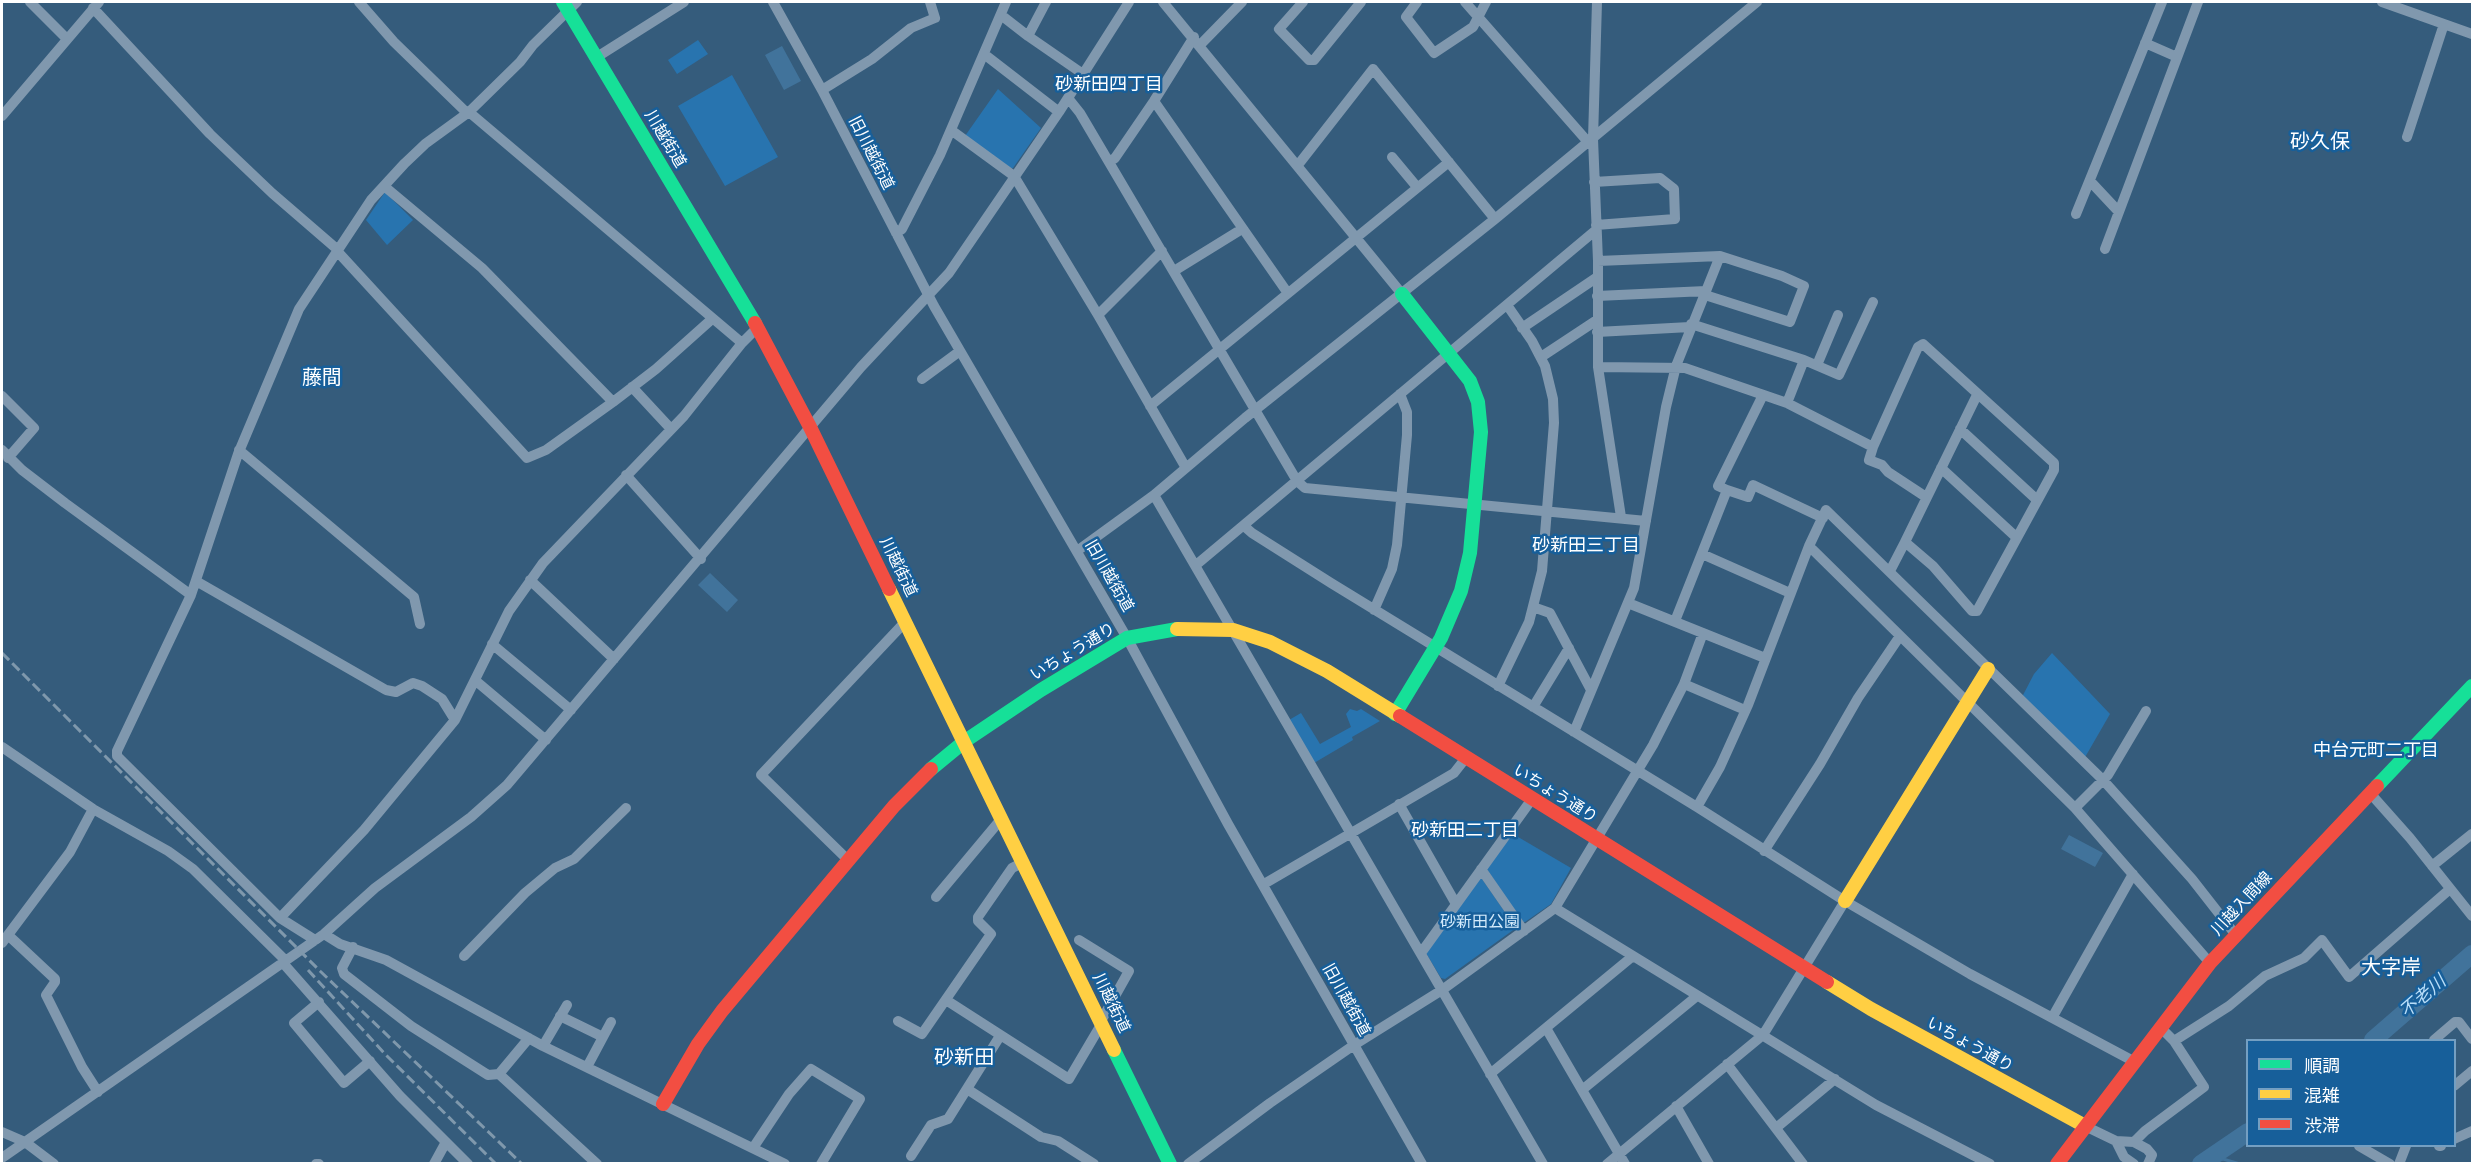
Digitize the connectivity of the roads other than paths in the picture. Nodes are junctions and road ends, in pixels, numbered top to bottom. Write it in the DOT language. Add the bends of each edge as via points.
graph roads {
  1 [pos="30,2"];
  2 [pos="359,2"];
  3 [pos="684,2"];
  4 [pos="773,2"];
  5 [pos="930,2"];
  6 [pos="1006,2"];
  7 [pos="1047,2"];
  8 [pos="1129,2"];
  9 [pos="1163,2"];
  10 [pos="1242,2"];
  11 [pos="1303,2"];
  12 [pos="1361,2"];
  13 [pos="1417,2"];
  14 [pos="1466,2"];
  15 [pos="1486,2"];
  16 [pos="1598,2"];
  17 [pos="1757,2"];
  18 [pos="2162,2"];
  19 [pos="2198,2"];
  20 [pos="2382,2"];
  21 [pos="570,4"];
  22 [pos="96,5"];
  23 [pos="1001,15"];
  24 [pos="1478,18"];
  25 [pos="2444,24"];
  26 [pos="2472,34"];
  27 [pos="1028,36"];
  28 [pos="67,39"];
  29 [pos="1197,41"];
  30 [pos="2145,43"];
  31 [pos="984,54"];
  32 [pos="597,57"];
  33 [pos="2177,57"];
  34 [pos="1083,74"];
  35 [pos="822,90"];
  36 [pos="1068,98"];
  37 [pos="1154,101"];
  38 [pos="468,112"];
  39 [pos="1059,112"];
  40 [pos="2,116"];
  41 [pos="951,130"];
  42 [pos="2408,137"];
  43 [pos="1590,140"];
  44 [pos="1392,157"];
  45 [pos="1109,162"];
  46 [pos="1449,162"];
  47 [pos="1298,165"];
  48 [pos="1014,176"];
  49 [pos="1594,182"];
  50 [pos="2090,182"];
  51 [pos="384,186"];
  52 [pos="1417,187"];
  53 [pos="2119,212"];
  54 [pos="2076,214"];
  55 [pos="1496,219"];
  56 [pos="1596,227"];
  57 [pos="1242,229"];
  58 [pos="896,233"];
  59 [pos="1356,237"];
  60 [pos="2105,249"];
  61 [pos="337,250"];
  62 [pos="1162,251"];
  63 [pos="1720,256"];
  64 [pos="1598,261"];
  65 [pos="1174,271"];
  66 [pos="1596,278"];
  67 [pos="1287,292"];
  68 [pos="1705,293"];
  69 [pos="1402,294"];
  70 [pos="928,295"];
  71 [pos="1597,296"];
  72 [pos="1872,303"];
  73 [pos="1507,306"];
  74 [pos="1098,315"];
  75 [pos="1838,315"];
  76 [pos="712,319"];
  77 [pos="1597,326"];
  78 [pos="1691,326"];
  79 [pos="758,327"];
  80 [pos="1522,328"];
  81 [pos="742,343"];
  82 [pos="1219,349"];
  83 [pos="960,351"];
  84 [pos="1449,352"];
  85 [pos="1541,357"];
  86 [pos="1804,360"];
  87 [pos="1817,365"];
  88 [pos="1676,366"];
  89 [pos="1598,367"];
  90 [pos="922,379"];
  91 [pos="632,387"];
  92 [pos="1400,394"];
  93 [pos="1763,395"];
  94 [pos="1977,395"];
  95 [pos="2,396"];
  96 [pos="613,402"];
  97 [pos="1787,403"];
  98 [pos="1150,406"];
  99 [pos="1255,410"];
  100 [pos="810,427"];
  101 [pos="671,429"];
  102 [pos="1960,429"];
  103 [pos="1873,447"];
  104 [pos="239,450"];
  105 [pos="5,454"];
  106 [pos="1186,468"];
  107 [pos="1941,468"];
  108 [pos="626,475"];
  109 [pos="1297,482"];
  110 [pos="1727,490"];
  111 [pos="1154,495"];
  112 [pos="1402,497"];
  113 [pos="1926,497"];
  114 [pos="2036,499"];
  115 [pos="1474,504"];
  116 [pos="1547,511"];
  117 [pos="1621,517"];
  118 [pos="1823,518"];
  119 [pos="1646,521"];
  120 [pos="1244,526"];
  121 [pos="2016,537"];
  122 [pos="1905,542"];
  123 [pos="1809,546"];
  124 [pos="1077,551"];
  125 [pos="1702,554"];
  126 [pos="700,559"];
  127 [pos="1196,565"];
  128 [pos="1890,571"];
  129 [pos="530,580"];
  130 [pos="196,581"];
  131 [pos="1790,593"];
  132 [pos="191,595"];
  133 [pos="1628,603"];
  134 [pos="1533,607"];
  135 [pos="1374,610"];
  136 [pos="906,621"];
  137 [pos="1675,621"];
  138 [pos="420,624"];
  139 [pos="1233,630"];
  140 [pos="1703,633"];
  141 [pos="1900,636"];
  142 [pos="1127,638"];
  143 [pos="492,644"];
  144 [pos="1437,646"];
  145 [pos="1569,648"];
  146 [pos="1765,658"];
  147 [pos="614,659"];
  148 [pos="1988,669"];
  149 [pos="476,681"];
  150 [pos="1684,684"];
  151 [pos="1498,686"];
  152 [pos="2472,686"];
  153 [pos="1591,690"];
  154 [pos="1967,702"];
  155 [pos="1533,707"];
  156 [pos="571,710"];
  157 [pos="1745,710"];
  158 [pos="2146,711"];
  159 [pos="1395,714"];
  160 [pos="455,720"];
  161 [pos="1574,732"];
  162 [pos="546,740"];
  163 [pos="964,741"];
  164 [pos="2,748"];
  165 [pos="1465,759"];
  166 [pos="1637,771"];
  167 [pos="2103,780"];
  168 [pos="2370,793"];
  169 [pos="1532,799"];
  170 [pos="1399,804"];
  171 [pos="1697,807"];
  172 [pos="626,808"];
  173 [pos="2075,808"];
  174 [pos="93,809"];
  175 [pos="1002,817"];
  176 [pos="1351,832"];
  177 [pos="2472,834"];
  178 [pos="1596,839"];
  179 [pos="1764,850"];
  180 [pos="849,861"];
  181 [pos="1024,862"];
  182 [pos="2432,866"];
  183 [pos="1481,869"];
  184 [pos="2133,874"];
  185 [pos="1264,884"];
  186 [pos="2450,889"];
  187 [pos="936,897"];
  188 [pos="1845,900"];
  189 [pos="1456,904"];
  190 [pos="1556,908"];
  191 [pos="2472,916"];
  192 [pos="280,918"];
  193 [pos="1524,931"];
  194 [pos="2235,934"];
  195 [pos="319,937"];
  196 [pos="5,939"];
  197 [pos="1079,940"];
  198 [pos="353,947"];
  199 [pos="1421,953"];
  200 [pos="464,956"];
  201 [pos="1633,956"];
  202 [pos="284,962"];
  203 [pos="2210,963"];
  204 [pos="1803,968"];
  205 [pos="1442,990"];
  206 [pos="1697,996"];
  207 [pos="946,1000"];
  208 [pos="319,1002"];
  209 [pos="567,1005"];
  210 [pos="560,1016"];
  211 [pos="2052,1018"];
  212 [pos="898,1021"];
  213 [pos="611,1022"];
  214 [pos="1102,1022"];
  215 [pos="1546,1028"];
  216 [pos="2161,1028"];
  217 [pos="1763,1035"];
  218 [pos="1000,1036"];
  219 [pos="603,1037"];
  220 [pos="529,1038"];
  221 [pos="2436,1039"];
  222 [pos="2472,1039"];
  223 [pos="2174,1041"];
  224 [pos="1354,1045"];
  225 [pos="543,1046"];
  226 [pos="370,1060"];
  227 [pos="2135,1062"];
  228 [pos="1727,1064"];
  229 [pos="587,1067"];
  230 [pos="2472,1071"];
  231 [pos="499,1074"];
  232 [pos="1490,1074"];
  233 [pos="1835,1079"];
  234 [pos="2456,1084"];
  235 [pos="967,1089"];
  236 [pos="1582,1089"];
  237 [pos="98,1092"];
  238 [pos="663,1104"];
  239 [pos="1676,1106"];
  240 [pos="2085,1126"];
  241 [pos="1776,1128"];
  242 [pos="2472,1131"];
  243 [pos="2,1132"];
  244 [pos="2456,1138"];
  245 [pos="2116,1141"];
  246 [pos="25,1142"];
  247 [pos="446,1142"];
  248 [pos="2134,1142"];
  249 [pos="2362,1147"];
  250 [pos="2406,1147"];
  251 [pos="753,1148"];
  252 [pos="1619,1154"];
  253 [pos="911,1156"];
  254 [pos="2,1158"];
  255 [pos="1987,1163"];
  256 [pos="54,1164"];
  257 [pos="434,1164"];
  258 [pos="468,1164"];
  259 [pos="597,1164"];
  260 [pos="785,1164"];
  261 [pos="821,1164"];
  262 [pos="1094,1164"];
  263 [pos="1170,1164"];
  264 [pos="1188,1164"];
  265 [pos="1422,1164"];
  266 [pos="1543,1164"];
  267 [pos="1607,1164"];
  268 [pos="1625,1164"];
  269 [pos="1709,1164"];
  270 [pos="1803,1164"];
  271 [pos="2057,1164"];
  272 [pos="2134,1164"];
  273 [pos="2148,1164"];
  274 [pos="2390,1164"];
  275 [pos="2399,1164"];
  1 -- 28 [label="street"];
  2 -- 38 [label="street" via="394,42"];
  3 -- 32 [label="street"];
  4 -- 35 [label="street, 旧川越街道"];
  5 -- 35 [label="street" via="935,18 911,28 872,59"];
  6 -- 23 [label="street"];
  7 -- 27 [label="street"];
  8 -- 34 [label="street"];
  9 -- 29 [label="street"];
  10 -- 29 [label="street"];
  11 -- 12 [label="street" via="1280,29 1309,60 1314,60"];
  13 -- 24 [label="street" via="1406,17 1434,53 1473,27"];
  14 -- 24 [label="street"];
  15 -- 24 [label="street"];
  16 -- 43 [label="street"];
  17 -- 43 [label="street"];
  18 -- 30 [label="street"];
  19 -- 33 [label="street"];
  20 -- 25 [label="street"];
  21 -- 32 [label="main road, 川越街道"];
  21 -- 38 [label="street" via="520,63"];
  22 -- 28 [label="street"];
  22 -- 61 [label="street" via="210,134"];
  23 -- 27 [label="street"];
  23 -- 31 [label="street"];
  24 -- 43 [label="street"];
  25 -- 26 [label="street"];
  25 -- 42 [label="street"];
  27 -- 34 [label="street"];
  28 -- 40 [label="street"];
  29 -- 37 [label="street"];
  29 -- 47 [label="street"];
  30 -- 33 [label="street"];
  30 -- 50 [label="street"];
  31 -- 39 [label="street"];
  31 -- 41 [label="street"];
  32 -- 79 [label="main road, 川越街道"];
  33 -- 53 [label="street"];
  34 -- 36 [label="street"];
  35 -- 58 [label="street, 旧川越街道"];
  36 -- 39 [label="street"];
  36 -- 45 [label="street"];
  37 -- 45 [label="street"];
  37 -- 57 [label="street"];
  38 -- 51 [label="street" via="425,144"];
  38 -- 76 [label="street"];
  39 -- 48 [label="street"];
  41 -- 48 [label="street"];
  41 -- 58 [label="street" via="902,229"];
  43 -- 49 [label="street"];
  43 -- 55 [label="street"];
  44 -- 52 [label="street"];
  45 -- 62 [label="street"];
  46 -- 47 [label="street" via="1373,69"];
  46 -- 52 [label="street"];
  46 -- 55 [label="street"];
  47 -- 59 [label="street"];
  48 -- 70 [label="street" via="949,273"];
  48 -- 74 [label="street"];
  49 -- 56 [label="street"];
  49 -- 56 [label="street" via="1660,178 1674,189 1675,219"];
  50 -- 53 [label="street"];
  50 -- 54 [label="street"];
  51 -- 61 [label="street"];
  51 -- 96 [label="street" via="482,268"];
  52 -- 59 [label="street"];
  53 -- 60 [label="street"];
  55 -- 69 [label="street"];
  56 -- 64 [label="street"];
  56 -- 73 [label="street"];
  57 -- 65 [label="street"];
  57 -- 67 [label="street"];
  58 -- 70 [label="street, 旧川越街道"];
  59 -- 67 [label="street"];
  59 -- 69 [label="street"];
  61 -- 96 [label="street" via="527,458 546,450"];
  61 -- 104 [label="street" via="299,309"];
  62 -- 65 [label="street"];
  62 -- 74 [label="street"];
  63 -- 64 [label="street"];
  63 -- 68 [label="street"];
  63 -- 68 [label="street" via="1804,286 1790,322"];
  64 -- 66 [label="street"];
  65 -- 82 [label="street"];
  66 -- 71 [label="street"];
  66 -- 80 [label="street"];
  67 -- 82 [label="street"];
  68 -- 71 [label="street"];
  68 -- 78 [label="street"];
  69 -- 84 [label="main road"];
  69 -- 99 [label="street"];
  70 -- 83 [label="street, 旧川越街道"];
  70 -- 100 [label="street"];
  71 -- 77 [label="street"];
  72 -- 87 [label="street" via="1839,375"];
  73 -- 80 [label="street"];
  73 -- 84 [label="street"];
  74 -- 98 [label="street"];
  75 -- 87 [label="street"];
  76 -- 81 [label="street"];
  76 -- 91 [label="street"];
  77 -- 78 [label="street"];
  77 -- 85 [label="street"];
  77 -- 89 [label="street"];
  78 -- 86 [label="street"];
  78 -- 88 [label="street"];
  79 -- 81 [label="street"];
  79 -- 100 [label="main road, 川越街道"];
  80 -- 85 [label="street"];
  81 -- 101 [label="street"];
  82 -- 98 [label="street"];
  82 -- 99 [label="street"];
  83 -- 90 [label="street"];
  83 -- 124 [label="street, 旧川越街道"];
  84 -- 92 [label="street"];
  84 -- 115 [label="main road" via="1470,381 1481,418"];
  85 -- 116 [label="street" via="1554,415"];
  86 -- 87 [label="street"];
  86 -- 97 [label="street"];
  88 -- 89 [label="street"];
  88 -- 93 [label="street"];
  88 -- 119 [label="street"];
  89 -- 117 [label="street"];
  91 -- 96 [label="street"];
  91 -- 101 [label="street"];
  92 -- 109 [label="street"];
  92 -- 112 [label="street" via="1407,412"];
  93 -- 97 [label="street"];
  93 -- 110 [label="street" via="1718,486"];
  94 -- 102 [label="street"];
  94 -- 103 [label="street" via="1923,344 1918,347"];
  94 -- 114 [label="street" via="2054,463 2054,470"];
  95 -- 105 [label="street" via="34,428"];
  97 -- 103 [label="street"];
  98 -- 106 [label="street"];
  99 -- 106 [label="street"];
  99 -- 109 [label="street"];
  100 -- 126 [label="street"];
  100 -- 136 [label="main road, 川越街道"];
  101 -- 108 [label="street"];
  102 -- 107 [label="street"];
  102 -- 114 [label="street"];
  103 -- 113 [label="street" via="1869,460"];
  104 -- 130 [label="street"];
  104 -- 138 [label="street" via="414,597"];
  105 -- 132 [label="street"];
  106 -- 111 [label="street"];
  107 -- 113 [label="street"];
  107 -- 121 [label="street"];
  108 -- 126 [label="street"];
  108 -- 129 [label="street"];
  109 -- 112 [label="street" via="1305,488"];
  109 -- 120 [label="street"];
  110 -- 118 [label="street" via="1748,497 1753,485"];
  110 -- 125 [label="street"];
  111 -- 124 [label="street"];
  111 -- 127 [label="street"];
  112 -- 115 [label="street"];
  112 -- 135 [label="street" via="1395,559"];
  113 -- 122 [label="street"];
  114 -- 121 [label="street"];
  115 -- 116 [label="street"];
  115 -- 144 [label="main road" via="1470,553 1461,591"];
  116 -- 117 [label="street"];
  116 -- 134 [label="street" via="1542,571"];
  117 -- 119 [label="street"];
  118 -- 123 [label="street"];
  118 -- 128 [label="street" via="1826,510"];
  119 -- 133 [label="street"];
  120 -- 127 [label="street"];
  120 -- 135 [label="street"];
  121 -- 122 [label="street" via="1977,611 1972,611 1933,566"];
  122 -- 128 [label="street"];
  123 -- 131 [label="street"];
  123 -- 141 [label="street"];
  124 -- 142 [label="street, 旧川越街道"];
  125 -- 131 [label="street"];
  125 -- 137 [label="street"];
  126 -- 147 [label="street"];
  127 -- 139 [label="street"];
  128 -- 148 [label="street"];
  129 -- 143 [label="street"];
  129 -- 147 [label="street"];
  130 -- 132 [label="street"];
  130 -- 160 [label="street" via="386,690 396,692 413,683 422,686 442,699"];
  131 -- 146 [label="street"];
  132 -- 192 [label="street" via="117,756"];
  133 -- 137 [label="street"];
  133 -- 153 [label="street"];
  134 -- 145 [label="street" via="1550,613"];
  134 -- 151 [label="street" via="1523,637"];
  135 -- 144 [label="street"];
  136 -- 163 [label="main road, 川越街道"];
  136 -- 180 [label="street" via="761,775"];
  137 -- 140 [label="street"];
  139 -- 142 [label="main road, いちょう通り" via="1179,628"];
  139 -- 159 [label="main road, いちょう通り" via="1270,642 1327,671"];
  139 -- 176 [label="street"];
  140 -- 146 [label="street"];
  140 -- 150 [label="street"];
  141 -- 154 [label="street"];
  141 -- 179 [label="street"];
  142 -- 163 [label="main road, いちょう通り"];
  142 -- 185 [label="street, 旧川越街道"];
  143 -- 149 [label="street"];
  143 -- 156 [label="street"];
  144 -- 151 [label="street"];
  144 -- 159 [label="main road"];
  145 -- 153 [label="street"];
  145 -- 155 [label="street"];
  146 -- 157 [label="street"];
  147 -- 156 [label="street"];
  148 -- 154 [label="main road"];
  148 -- 167 [label="street"];
  149 -- 160 [label="street"];
  149 -- 162 [label="street"];
  150 -- 157 [label="street"];
  150 -- 166 [label="street"];
  151 -- 155 [label="street"];
  152 -- 168 [label="main road, 川越入間線"];
  153 -- 161 [label="street"];
  154 -- 173 [label="street"];
  154 -- 188 [label="main road"];
  155 -- 161 [label="street"];
  156 -- 162 [label="street"];
  157 -- 171 [label="street"];
  158 -- 167 [label="street"];
  159 -- 165 [label="main road, いちょう通り"];
  160 -- 192 [label="street" via="364,830"];
  161 -- 166 [label="street"];
  162 -- 195 [label="street" via="488,804 387,879"];
  163 -- 175 [label="main road, 川越街道"];
  163 -- 180 [label="main road, いちょう通り" via="894,806"];
  164 -- 174 [label="street"];
  165 -- 169 [label="main road, いちょう通り"];
  165 -- 170 [label="street" via="1454,773"];
  166 -- 171 [label="street"];
  166 -- 178 [label="street"];
  167 -- 173 [label="street"];
  167 -- 194 [label="street" via="2192,879"];
  168 -- 182 [label="street"];
  168 -- 194 [label="main road, 川越入間線"];
  169 -- 178 [label="main road, いちょう通り"];
  169 -- 183 [label="street"];
  170 -- 176 [label="street"];
  170 -- 189 [label="street"];
  171 -- 179 [label="street"];
  172 -- 200 [label="street" via="574,859 555,868 525,893"];
  173 -- 184 [label="street"];
  174 -- 196 [label="street" via="70,852"];
  174 -- 202 [label="street" via="193,868"];
  175 -- 181 [label="main road, 川越街道"];
  175 -- 187 [label="street"];
  176 -- 185 [label="street"];
  176 -- 199 [label="street"];
  177 -- 182 [label="street"];
  178 -- 190 [label="street"];
  178 -- 204 [label="main road, いちょう通り"];
  179 -- 188 [label="street"];
  180 -- 238 [label="main road, いちょう通り" via="722,1011"];
  181 -- 207 [label="street" via="1012,868 978,917 991,934"];
  181 -- 214 [label="main road, 川越街道"];
  182 -- 186 [label="street"];
  183 -- 189 [label="street"];
  183 -- 193 [label="street"];
  184 -- 203 [label="street"];
  184 -- 211 [label="street"];
  185 -- 224 [label="street, 旧川越街道"];
  186 -- 191 [label="street"];
  186 -- 223 [label="street" via="2349,977 2322,940 2304,958 2265,976 2229,1006"];
  188 -- 204 [label="street"];
  188 -- 211 [label="street"];
  189 -- 199 [label="street"];
  190 -- 193 [label="street"];
  190 -- 201 [label="street"];
  192 -- 195 [label="street"];
  193 -- 205 [label="street"];
  194 -- 203 [label="main road, 川越入間線"];
  195 -- 198 [label="street"];
  195 -- 202 [label="street"];
  196 -- 237 [label="street" via="55,979 46,995"];
  197 -- 214 [label="street" via="1129,971"];
  198 -- 220 [label="street" via="386,960"];
  198 -- 231 [label="street" via="342,968 344,974 411,1026 488,1075"];
  199 -- 205 [label="street"];
  201 -- 206 [label="street"];
  201 -- 215 [label="street"];
  202 -- 208 [label="street"];
  202 -- 237 [label="street"];
  203 -- 216 [label="main road, 川越入間線"];
  204 -- 217 [label="street"];
  204 -- 240 [label="main road, いちょう通り"];
  205 -- 224 [label="street"];
  205 -- 232 [label="street"];
  206 -- 217 [label="street"];
  206 -- 236 [label="street"];
  207 -- 212 [label="street" via="922,1034"];
  207 -- 218 [label="street"];
  208 -- 226 [label="street"];
  208 -- 226 [label="street" via="294,1023 344,1083"];
  209 -- 210 [label="street"];
  210 -- 219 [label="street"];
  210 -- 225 [label="street"];
  211 -- 227 [label="street"];
  213 -- 219 [label="street"];
  214 -- 218 [label="street" via="1071,1079"];
  214 -- 263 [label="main road, 川越街道"];
  215 -- 232 [label="street"];
  215 -- 236 [label="street"];
  216 -- 223 [label="street"];
  216 -- 227 [label="main road, 川越入間線"];
  217 -- 228 [label="street"];
  217 -- 233 [label="street"];
  218 -- 235 [label="street"];
  219 -- 229 [label="street"];
  220 -- 225 [label="street"];
  220 -- 231 [label="street"];
  221 -- 222 [label="street" via="2456,1022"];
  223 -- 248 [label="street" via="2204,1087"];
  224 -- 264 [label="street"];
  224 -- 265 [label="street, 旧川越街道"];
  225 -- 229 [label="street"];
  226 -- 247 [label="street"];
  227 -- 240 [label="main road, 川越入間線"];
  228 -- 239 [label="street"];
  228 -- 241 [label="street"];
  229 -- 238 [label="street"];
  230 -- 234 [label="street"];
  231 -- 259 [label="street"];
  232 -- 266 [label="street"];
  233 -- 241 [label="street"];
  233 -- 255 [label="street"];
  235 -- 253 [label="street" via="948,1119 931,1125"];
  235 -- 262 [label="street" via="1041,1137 1058,1141"];
  236 -- 252 [label="street"];
  237 -- 246 [label="street"];
  238 -- 251 [label="street"];
  239 -- 252 [label="street"];
  239 -- 269 [label="street"];
  240 -- 245 [label="street, いちょう通り"];
  240 -- 271 [label="main road, 川越入間線"];
  241 -- 270 [label="street"];
  242 -- 244 [label="street"];
  243 -- 246 [label="street"];
  245 -- 248 [label="street, いちょう通り"];
  245 -- 272 [label="street, いちょう通り" via="2124,1158"];
  246 -- 254 [label="street"];
  246 -- 256 [label="street"];
  247 -- 257 [label="street"];
  247 -- 258 [label="street"];
  248 -- 273 [label="street" via="2150,1152"];
  249 -- 274 [label="street"];
  250 -- 275 [label="street"];
  251 -- 260 [label="street"];
  251 -- 261 [label="street" via="811,1069 860,1099"];
  252 -- 267 [label="street"];
  252 -- 268 [label="street"];
}
